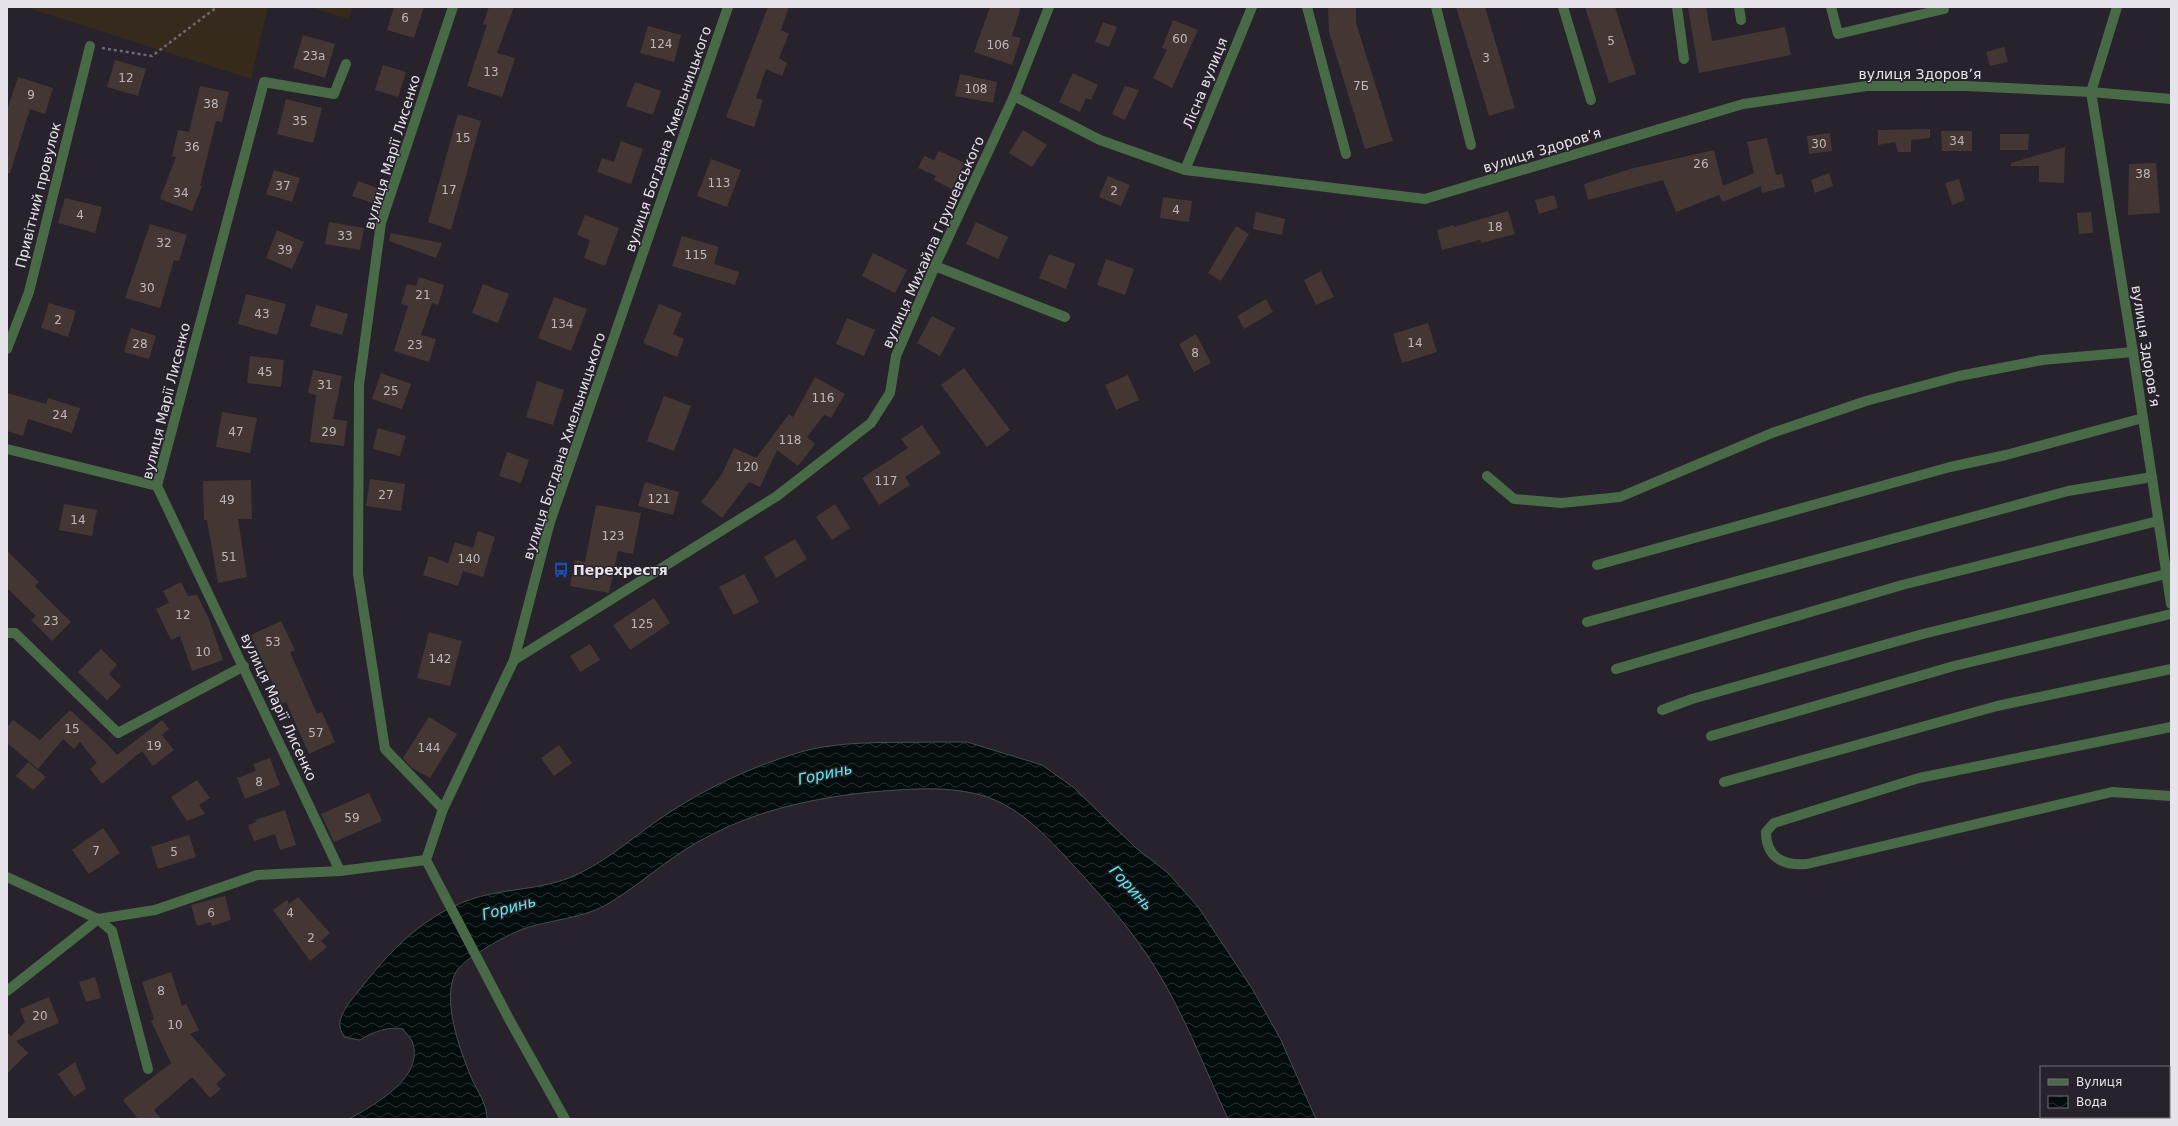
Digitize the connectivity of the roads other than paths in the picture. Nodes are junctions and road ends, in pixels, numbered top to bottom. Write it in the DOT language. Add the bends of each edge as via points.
graph roads {
  1 [pos="453,7"];
  2 [pos="728,7"];
  3 [pos="1049,7"];
  4 [pos="1252,7"];
  5 [pos="1307,7"];
  6 [pos="1436,7"];
  7 [pos="1563,7"];
  8 [pos="1677,7"];
  9 [pos="1739,7"];
  10 [pos="1831,7"];
  11 [pos="1943,7"];
  12 [pos="2117,7"];
  13 [pos="1741,20"];
  14 [pos="90,46"];
  15 [pos="1684,59"];
  16 [pos="346,64"];
  17 [pos="2091,92"];
  18 [pos="1014,96"];
  19 [pos="2171,99"];
  20 [pos="1592,100"];
  21 [pos="1471,145"];
  22 [pos="1346,154"];
  23 [pos="1185,170"];
  24 [pos="935,266"];
  25 [pos="1065,317"];
  26 [pos="7,349"];
  27 [pos="2133,352"];
  28 [pos="2143,418"];
  29 [pos="7,449"];
  30 [pos="1487,476"];
  31 [pos="2152,477"];
  32 [pos="157,486"];
  33 [pos="2158,521"];
  34 [pos="1597,565"];
  35 [pos="2166,574"];
  36 [pos="2171,604"];
  37 [pos="2171,614"];
  38 [pos="1587,622"];
  39 [pos="7,633"];
  40 [pos="514,660"];
  41 [pos="244,666"];
  42 [pos="1616,669"];
  43 [pos="2171,669"];
  44 [pos="1662,710"];
  45 [pos="2171,726"];
  46 [pos="1710,736"];
  47 [pos="1724,782"];
  48 [pos="2171,796"];
  49 [pos="443,809"];
  50 [pos="426,860"];
  51 [pos="340,871"];
  52 [pos="7,876"];
  53 [pos="98,919"];
  54 [pos="7,991"];
  55 [pos="148,1069"];
  56 [pos="566,1119"];
  1 -- 49 [label="street, вулиця Марії Лисенко" via="381,223 359,385 358,574 385,749"];
  2 -- 40 [label="street, вулиця Богдана Хмельницького" via="550,522"];
  3 -- 18 [label="street, вулиця Михайла Грушевського"];
  4 -- 23 [label="street, Лісна вулиця"];
  5 -- 22 [label="street"];
  6 -- 21 [label="street"];
  7 -- 20 [label="street"];
  8 -- 15 [label="street"];
  9 -- 13 [label="street"];
  10 -- 11 [label="street" via="1838,34 1944,9"];
  12 -- 17 [label="street"];
  14 -- 26 [label="street, Привітний провулок" via="29,292"];
  16 -- 32 [label="street, вулиця Марії Лисенко" via="334,94 264,82"];
  17 -- 19 [label="street, вулиця Здоровʼя"];
  17 -- 23 [label="street, вулиця Здоровʼя" via="1966,86 1867,86 1743,104 1425,199"];
  17 -- 27 [label="street, вулиця Здоровʼя"];
  18 -- 23 [label="street, вулиця Здоровʼя" via="1100,140"];
  18 -- 24 [label="street, вулиця Михайла Грушевського"];
  24 -- 25 [label="street"];
  24 -- 40 [label="street, вулиця Михайла Грушевського" via="896,356 890,393 871,423 777,496"];
  27 -- 28 [label="street, вулиця Здоровʼя"];
  27 -- 30 [label="street" via="2042,360 1959,376 1866,401 1772,433 1620,497 1562,503 1514,499"];
  28 -- 31 [label="street, вулиця Здоровʼя"];
  28 -- 34 [label="street" via="2006,455 1950,467"];
  29 -- 32 [label="street"];
  31 -- 33 [label="street, вулиця Здоровʼя"];
  31 -- 38 [label="street" via="2068,491"];
  32 -- 41 [label="street, вулиця Марії Лисенко"];
  33 -- 35 [label="street, вулиця Здоровʼя"];
  33 -- 42 [label="street" via="1902,585"];
  35 -- 36 [label="street, вулиця Здоровʼя"];
  35 -- 44 [label="street" via="1923,634 1692,699"];
  37 -- 46 [label="street" via="1954,666"];
  39 -- 41 [label="street" via="15,632 118,733"];
  40 -- 49 [label="street, вулиця Богдана Хмельницького"];
  41 -- 51 [label="street, вулиця Марії Лисенко"];
  43 -- 47 [label="street" via="1997,706"];
  45 -- 48 [label="street" via="1919,778 1774,823 1766,832 1766,843 1772,854 1793,865 1808,864 2112,792"];
  49 -- 50 [label="street, вулиця Богдана Хмельницького"];
  50 -- 51 [label="street"];
  50 -- 56 [label="street" via="509,1019"];
  51 -- 53 [label="street" via="257,875 155,910"];
  52 -- 53 [label="street"];
  53 -- 54 [label="street"];
  53 -- 55 [label="street" via="112,931"];
}
